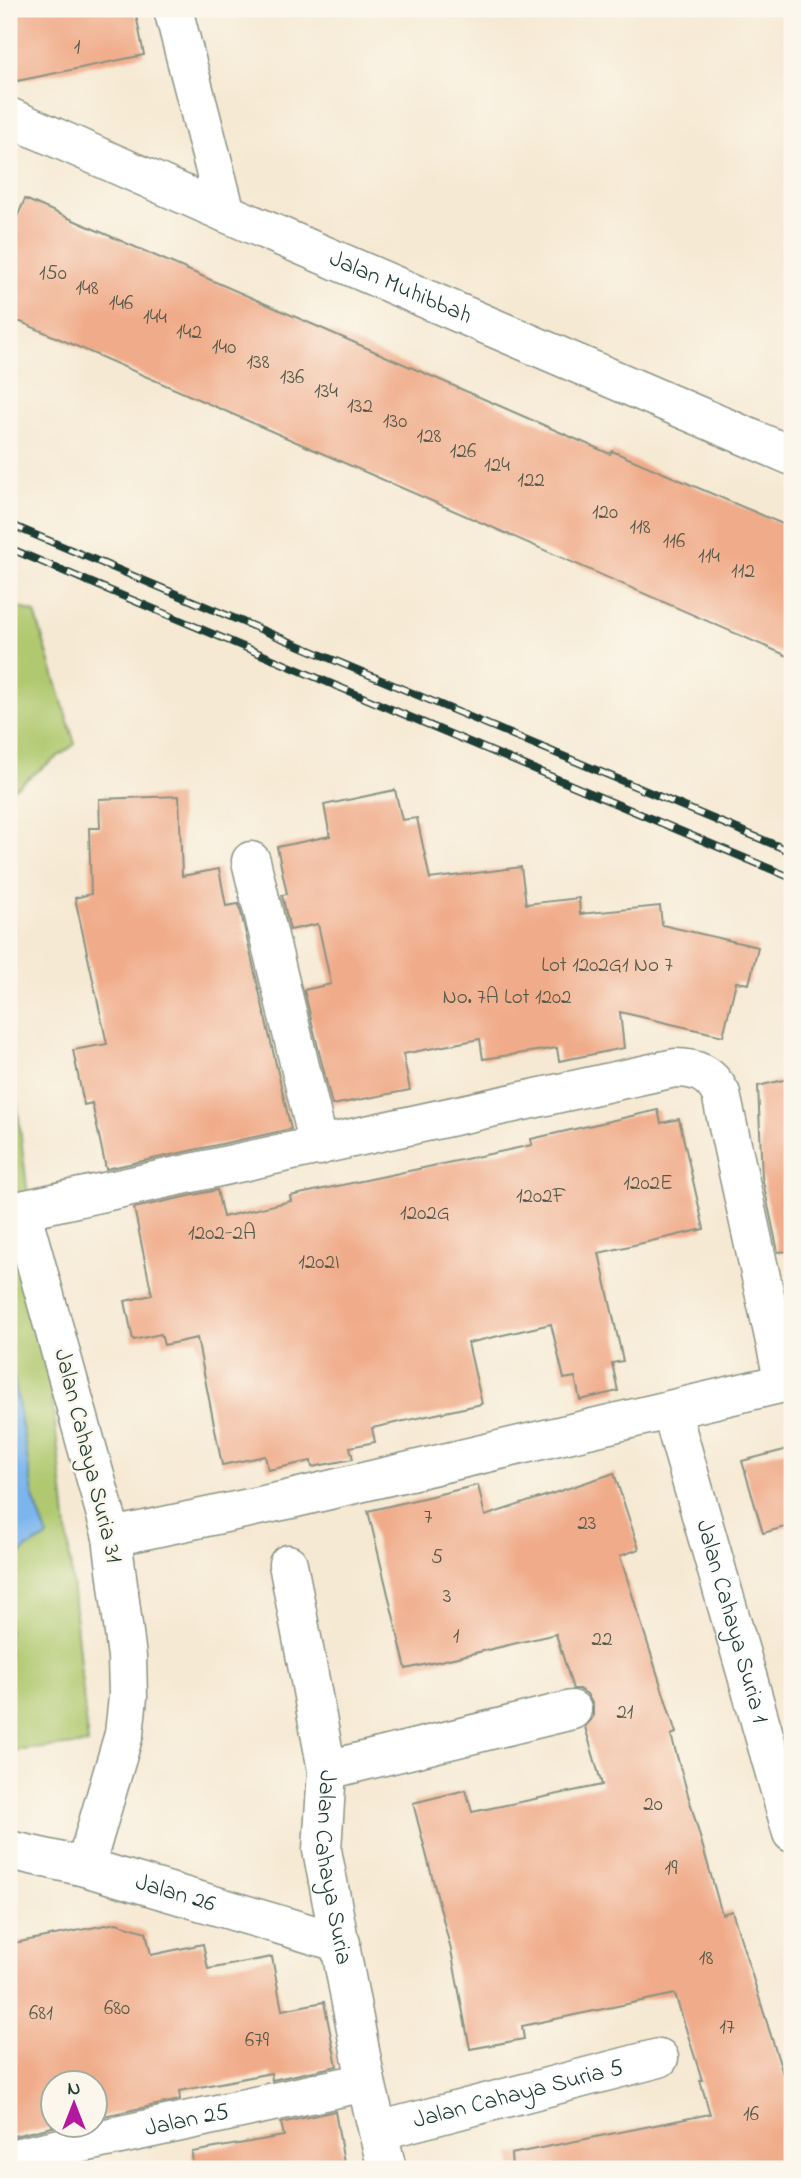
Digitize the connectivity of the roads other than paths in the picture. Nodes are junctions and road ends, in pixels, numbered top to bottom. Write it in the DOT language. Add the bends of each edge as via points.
graph roads {
  1 [pos="173,9"];
  2 [pos="9,117"];
  3 [pos="226,213"];
  4 [pos="792,456"];
  5 [pos="251,861"];
  6 [pos="319,1146"];
  7 [pos="788,1382"];
  8 [pos="671,1410"];
  9 [pos="112,1537"];
  10 [pos="288,1564"];
  11 [pos="572,1710"];
  12 [pos="327,1770"];
  13 [pos="792,1833"];
  14 [pos="9,1850"];
  15 [pos="86,1867"];
  16 [pos="341,1942"];
  17 [pos="659,2058"];
  18 [pos="366,2082"];
  19 [pos="378,2131"];
  20 [pos="9,2159"];
  21 [pos="387,2169"];
  1 -- 3 [label="street"];
  2 -- 3 [label="street, Jalan Muhibbah"];
  3 -- 4 [label="street, Jalan Muhibbah"];
  5 -- 6 [label="street"];
  6 -- 7 [label="street" via="675,1068 704,1073 715,1081 721,1094"];
  6 -- 9 [label="street, Jalan Cahaya Suria 31" via="21,1210"];
  7 -- 8 [label="street"];
  8 -- 9 [label="street"];
  8 -- 13 [label="street, Jalan Cahaya Suria 1"];
  9 -- 15 [label="street, Jalan Cahaya Suria 31" via="128,1697 124,1734"];
  10 -- 12 [label="street, Jalan Cahaya Suria"];
  11 -- 12 [label="street"];
  12 -- 16 [label="street, Jalan Cahaya Suria" via="322,1850"];
  14 -- 15 [label="street, Jalan 26"];
  15 -- 16 [label="street, Jalan 26"];
  16 -- 18 [label="street, Jalan Cahaya Suria"];
  17 -- 19 [label="street, Jalan Cahaya Suria 5"];
  18 -- 19 [label="street, Jalan Cahaya Suria"];
  18 -- 20 [label="street, Jalan 25"];
  19 -- 21 [label="street, Jalan Cahaya Suria"];
}
